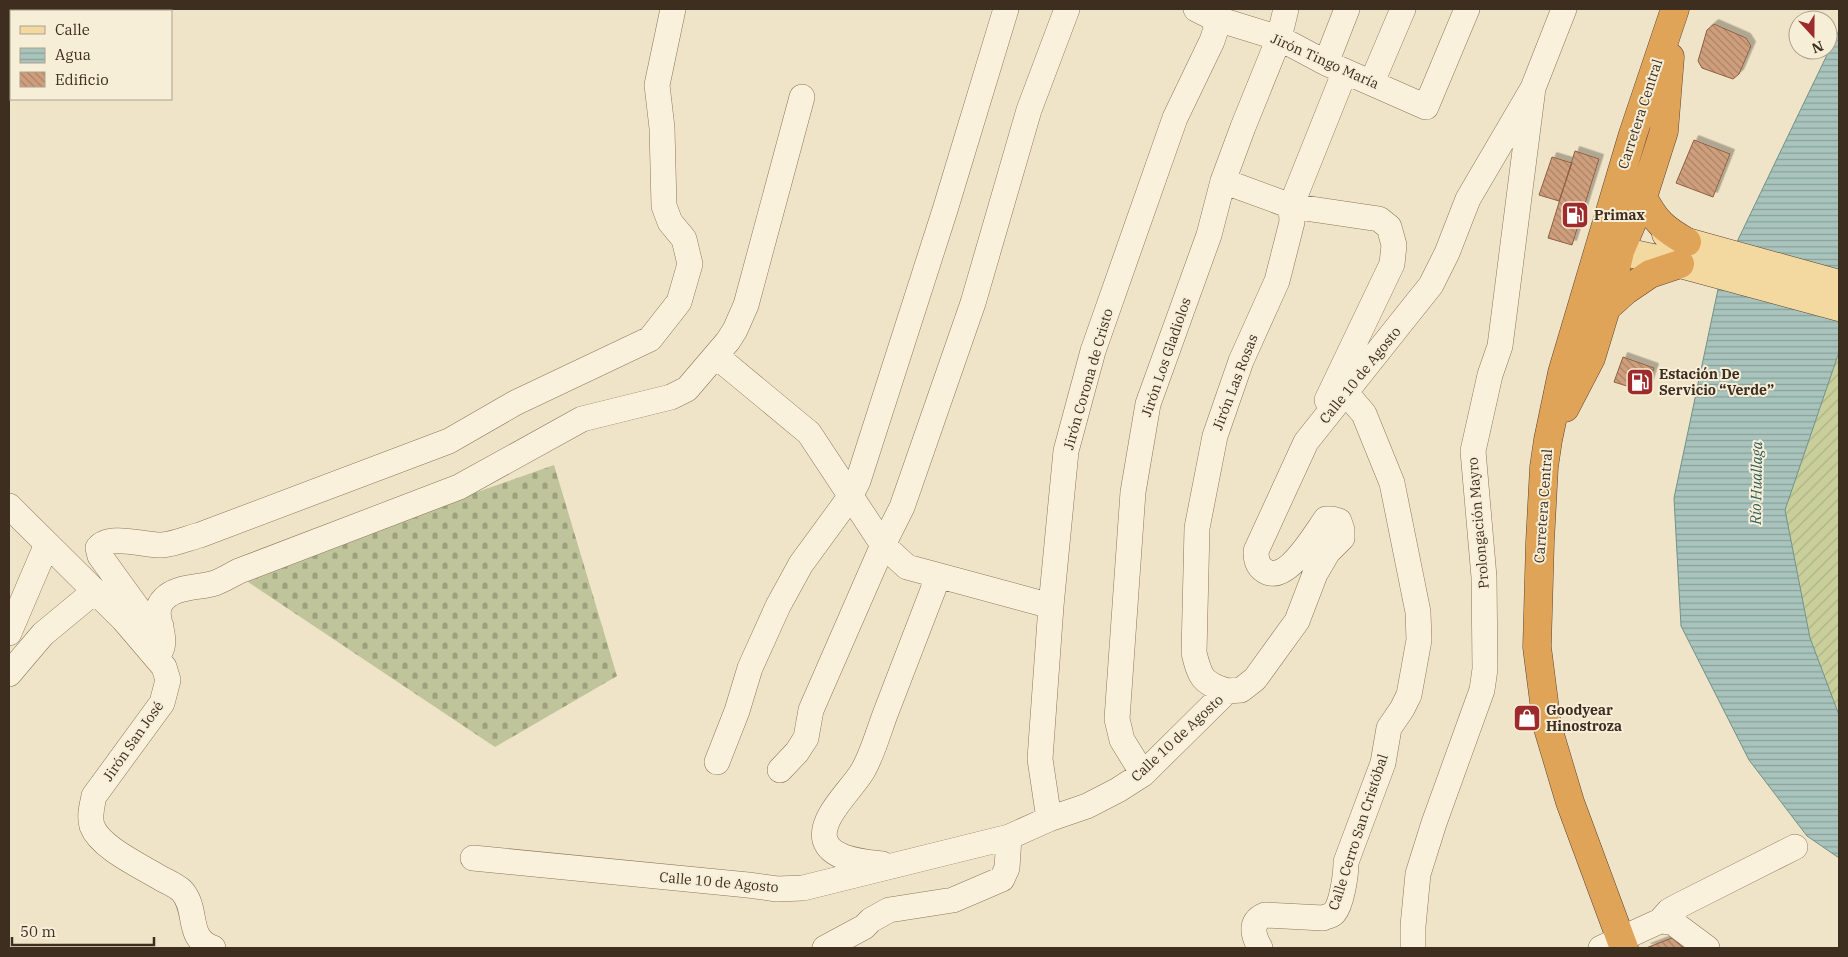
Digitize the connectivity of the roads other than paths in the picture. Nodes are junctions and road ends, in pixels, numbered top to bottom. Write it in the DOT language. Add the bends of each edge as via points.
graph roads {
  1 [pos="673,9"];
  2 [pos="1006,9"];
  3 [pos="1067,9"];
  4 [pos="1286,9"];
  5 [pos="1347,9"];
  6 [pos="1402,9"];
  7 [pos="1468,9"];
  8 [pos="1564,9"];
  9 [pos="1674,9"];
  10 [pos="1208,12"];
  11 [pos="1279,38"];
  12 [pos="1335,67"];
  13 [pos="1372,82"];
  14 [pos="1533,88"];
  15 [pos="802,97"];
  16 [pos="1223,181"];
  17 [pos="1643,197"];
  18 [pos="1291,206"];
  19 [pos="1632,221"];
  20 [pos="1605,229"];
  21 [pos="1620,251"];
  22 [pos="1692,255"];
  23 [pos="1839,284"];
  24 [pos="1839,307"];
  25 [pos="1605,310"];
  26 [pos="716,356"];
  27 [pos="1346,393"];
  28 [pos="1548,440"];
  29 [pos="1306,442"];
  30 [pos="850,497"];
  31 [pos="9,506"];
  32 [pos="47,544"];
  33 [pos="883,545"];
  34 [pos="938,577"];
  35 [pos="95,591"];
  36 [pos="1051,606"];
  37 [pos="161,626"];
  38 [pos="9,633"];
  39 [pos="156,656"];
  40 [pos="9,674"];
  41 [pos="1227,691"];
  42 [pos="716,762"];
  43 [pos="780,770"];
  44 [pos="1143,774"];
  45 [pos="1049,820"];
  46 [pos="1009,837"];
  47 [pos="1795,847"];
  48 [pos="473,858"];
  49 [pos="889,865"];
  50 [pos="1660,921"];
  51 [pos="1615,946"];
  52 [pos="213,948"];
  53 [pos="825,948"];
  54 [pos="1260,948"];
  55 [pos="1413,948"];
  56 [pos="1707,948"];
  1 -- 37 [label="street" via="657,85 662,128 664,206 670,222 684,239 690,264 680,302 650,339 515,403 449,441 200,535 163,545 118,541 101,544 98,548 100,556 147,622"];
  2 -- 30 [label="street" via="945,210 858,482"];
  3 -- 33 [label="street" via="1029,110 973,303 922,452 902,507"];
  4 -- 11 [label="street, Jirón Los Gladiolos"];
  5 -- 12 [label="street, Jirón Las Rosas"];
  6 -- 13 [label="street"];
  7 -- 13 [label="street, Jirón Tingo María" via="1426,108"];
  8 -- 14 [label="street, Prolongación Mayro"];
  9 -- 17 [label="highway" via="1664,132"];
  9 -- 20 [label="highway, Carretera Central"];
  10 -- 11 [label="street, Jirón Tingo María"];
  10 -- 36 [label="street, Jirón Corona de Cristo" via="1216,29 1212,42 1176,118 1090,360 1066,451"];
  11 -- 12 [label="street, Jirón Tingo María"];
  11 -- 16 [label="street, Jirón Los Gladiolos"];
  12 -- 13 [label="street, Jirón Tingo María"];
  12 -- 18 [label="street, Jirón Las Rosas"];
  14 -- 27 [label="street, Calle 10 de Agosto" via="1468,199 1431,285"];
  14 -- 55 [label="street, Prolongación Mayro" via="1500,346 1490,374 1473,451 1484,577 1485,669 1482,690 1418,874"];
  15 -- 26 [label="street" via="746,305 735,330"];
  16 -- 18 [label="street"];
  16 -- 44 [label="street, Jirón Los Gladiolos" via="1209,235 1148,404 1133,492 1117,719 1122,740"];
  17 -- 19 [label="highway"];
  17 -- 22 [label="highway" via="1664,229"];
  18 -- 29 [label="street" via="1379,219 1389,227 1394,245 1392,264"];
  18 -- 41 [label="street, Jirón Las Rosas" via="1292,222 1277,281 1241,361 1215,436 1197,528 1194,653 1199,674 1212,686"];
  19 -- 20 [label="main road"];
  19 -- 21 [label="highway"];
  19 -- 22 [label="main road"];
  20 -- 21 [label="main road"];
  20 -- 28 [label="highway, Carretera Central" via="1562,374"];
  21 -- 22 [label="main road"];
  21 -- 25 [label="highway"];
  22 -- 23 [label="main road"];
  22 -- 24 [label="main road"];
  22 -- 25 [label="highway" via="1650,274"];
  25 -- 28 [label="highway" via="1591,358"];
  26 -- 30 [label="street" via="809,433"];
  26 -- 37 [label="street" via="687,389 671,397 582,419 459,487 216,582 171,593 161,601"];
  27 -- 29 [label="street, Calle 10 de Agosto"];
  27 -- 54 [label="street, Calle Cerro San Cristóbal" via="1364,414 1392,483 1418,612 1419,640 1408,695 1389,728 1383,762 1346,862 1337,909 1323,918 1265,915 1258,918 1253,928"];
  28 -- 51 [label="highway, Carretera Central" via="1540,542 1537,647 1547,725"];
  29 -- 41 [label="street, Calle 10 de Agosto" via="1256,551 1256,561 1269,573 1285,571 1326,519 1339,521 1342,538 1328,552 1315,574 1297,621 1255,679 1242,690"];
  30 -- 33 [label="street"];
  30 -- 42 [label="street" via="800,564 778,606 750,668"];
  31 -- 32 [label="street, Jirón San José"];
  32 -- 35 [label="street, Jirón San José"];
  32 -- 38 [label="street"];
  33 -- 34 [label="street" via="907,567"];
  33 -- 43 [label="street" via="811,710 806,738"];
  34 -- 36 [label="street"];
  34 -- 49 [label="street" via="863,771 833,809 826,827 825,839 830,849 861,861"];
  35 -- 39 [label="street, Jirón San José"];
  35 -- 40 [label="street" via="43,634"];
  36 -- 45 [label="street, Jirón Corona de Cristo" via="1040,759"];
  37 -- 39 [label="street" via="164,644"];
  39 -- 52 [label="street, Jirón San José" via="164,666 168,680 162,703 94,796 90,812 92,826 100,838 115,850 180,890 188,900 198,939"];
  41 -- 44 [label="street, Calle 10 de Agosto"];
  44 -- 45 [label="street, Calle 10 de Agosto" via="1087,806"];
  45 -- 46 [label="street, Calle 10 de Agosto"];
  46 -- 49 [label="street, Calle 10 de Agosto"];
  46 -- 53 [label="street" via="1007,868 1002,879 953,900 889,910"];
  47 -- 50 [label="street" via="1678,906"];
  48 -- 49 [label="street, Calle 10 de Agosto" via="777,889 803,888"];
  50 -- 51 [label="street"];
  50 -- 56 [label="street" via="1672,922"];
}
